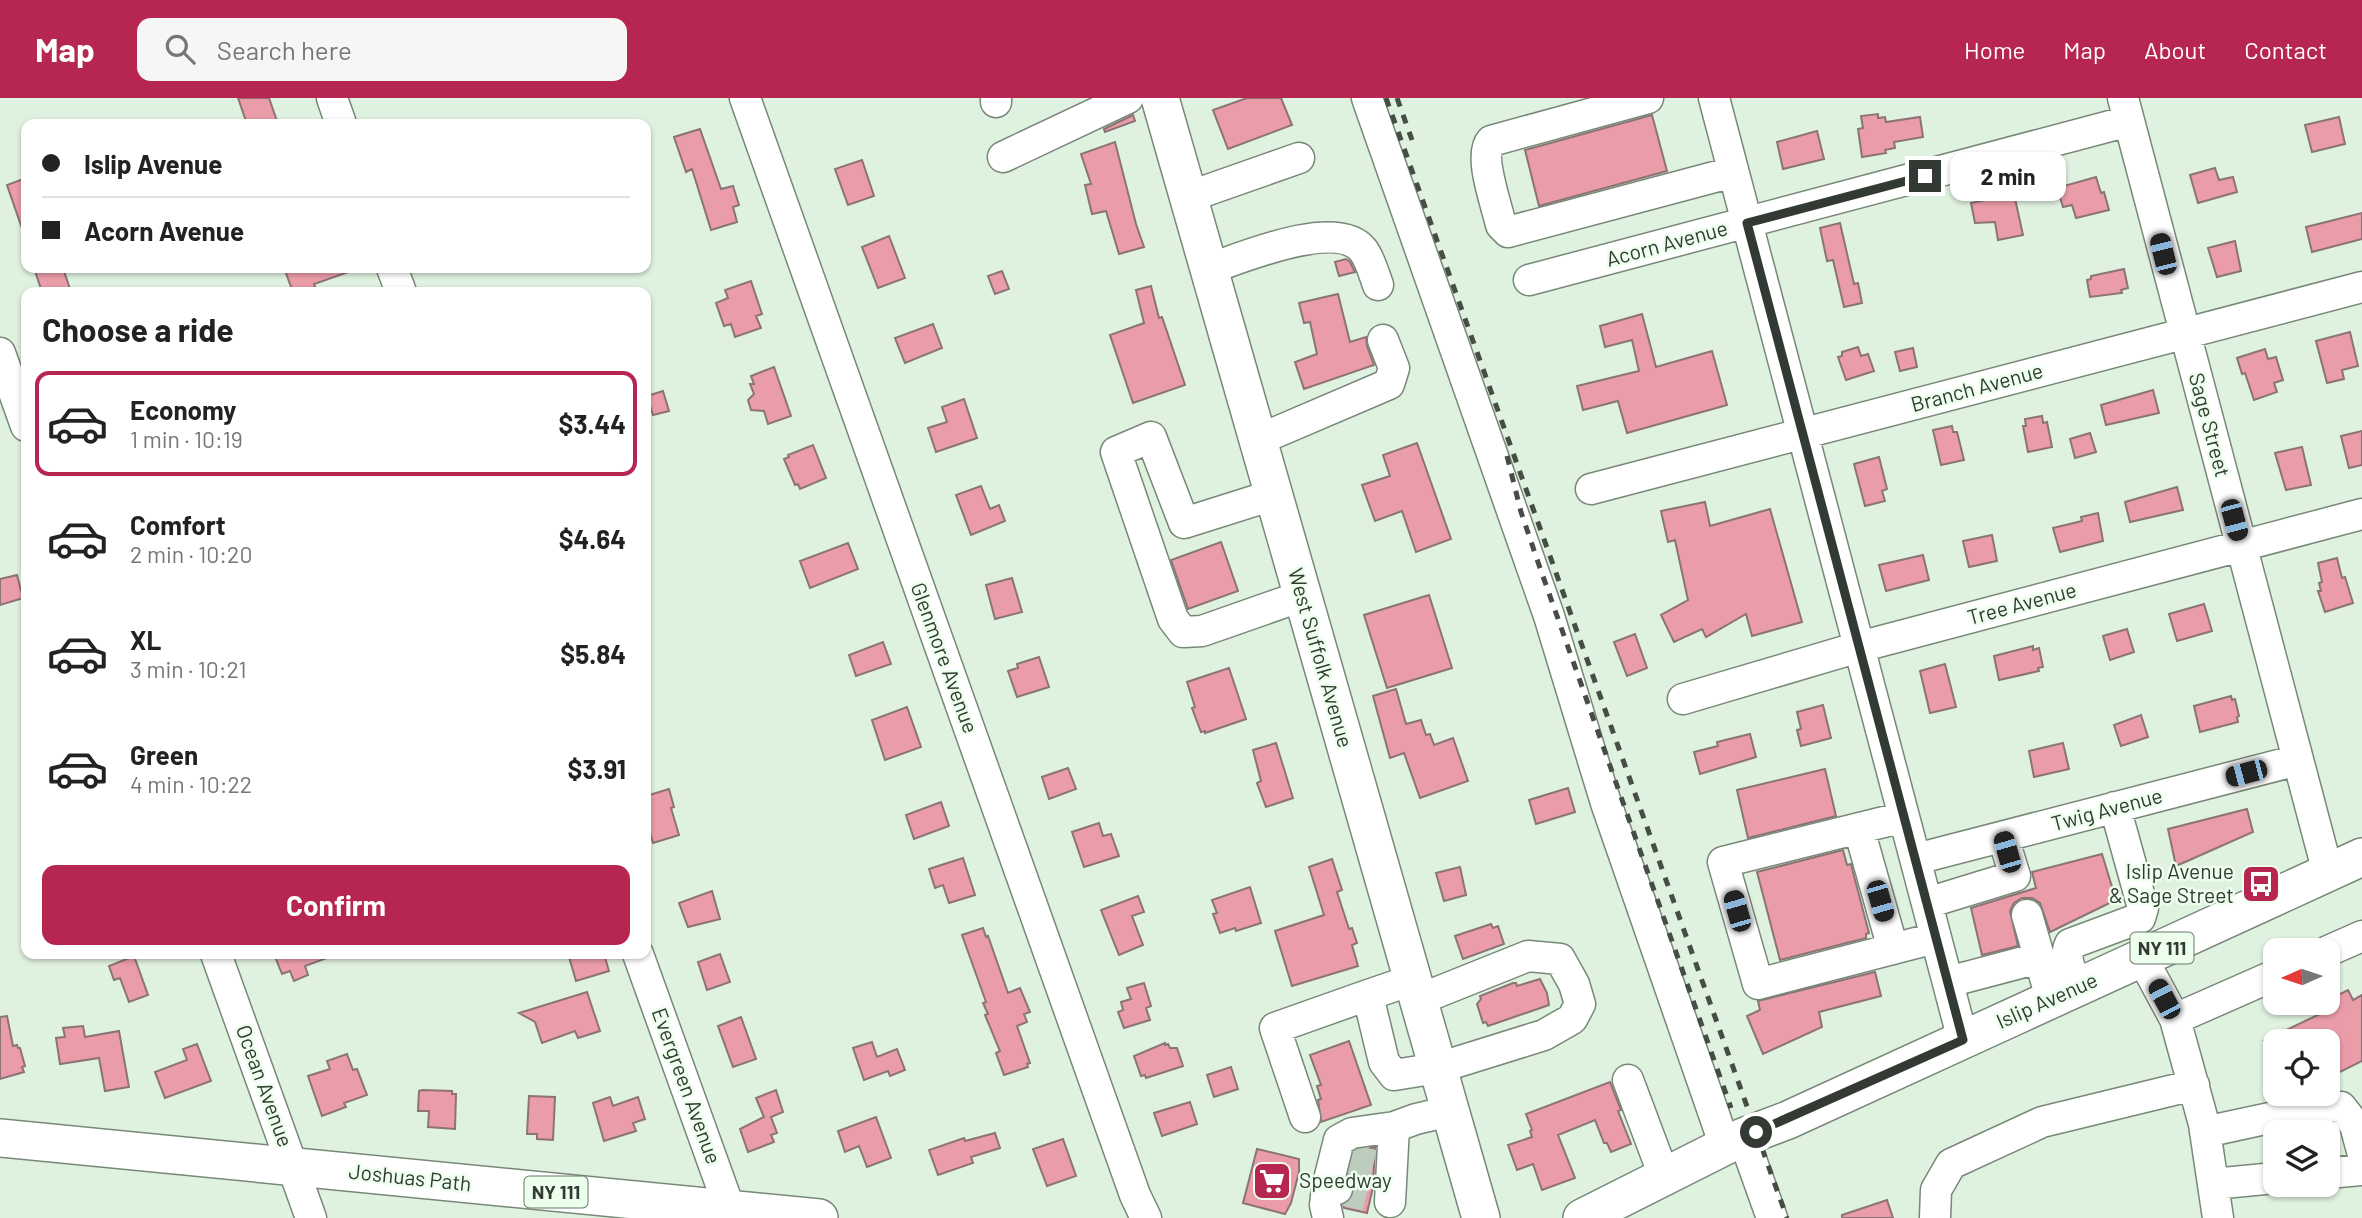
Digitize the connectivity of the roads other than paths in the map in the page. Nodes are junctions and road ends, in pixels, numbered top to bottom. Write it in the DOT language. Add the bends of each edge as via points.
graph roads {
  1 [pos="332,98"];
  2 [pos="745,98"];
  3 [pos="1128,98"];
  4 [pos="1160,98"];
  5 [pos="1367,98"];
  6 [pos="1648,98"];
  7 [pos="1714,98"];
  8 [pos="2126,110"];
  9 [pos="339,119"];
  10 [pos="1003,157"];
  11 [pos="1299,158"];
  12 [pos="1733,172"];
  13 [pos="1188,197"];
  14 [pos="1747,223"];
  15 [pos="1209,269"];
  16 [pos="1529,280"];
  17 [pos="1378,285"];
  18 [pos="2362,286"];
  19 [pos="2184,334"];
  20 [pos="1383,340"];
  21 [pos="0,353"];
  22 [pos="21,412"];
  23 [pos="1802,435"];
  24 [pos="1258,440"];
  25 [pos="1591,488"];
  26 [pos="1273,495"];
  27 [pos="2362,514"];
  28 [pos="2241,546"];
  29 [pos="1302,596"];
  30 [pos="1859,647"];
  31 [pos="1683,699"];
  32 [pos="2298,760"];
  33 [pos="2115,807"];
  34 [pos="1905,817"];
  35 [pos="1859,829"];
  36 [pos="2003,837"];
  37 [pos="1916,859"];
  38 [pos="2352,865"];
  39 [pos="2021,896"];
  40 [pos="1927,903"];
  41 [pos="2362,936"];
  42 [pos="1935,938"];
  43 [pos="2340,946"];
  44 [pos="1893,949"];
  45 [pos="2039,958"];
  46 [pos="2142,958"];
  47 [pos="218,959"];
  48 [pos="640,959"];
  49 [pos="2263,980"];
  50 [pos="1948,982"];
  51 [pos="1415,990"];
  52 [pos="2065,993"];
  53 [pos="1371,994"];
  54 [pos="2175,1019"];
  55 [pos="1963,1040"];
  56 [pos="1438,1068"];
  57 [pos="1628,1080"];
  58 [pos="2194,1086"];
  59 [pos="1450,1111"];
  60 [pos="1305,1117"];
  61 [pos="1394,1127"];
  62 [pos="2205,1132"];
  63 [pos="0,1138"];
  64 [pos="1734,1142"];
  65 [pos="2362,1151"];
  66 [pos="292,1166"];
  67 [pos="2362,1170"];
  68 [pos="2340,1172"];
  69 [pos="1664,1177"];
  70 [pos="2263,1179"];
  71 [pos="2213,1184"];
  72 [pos="1384,1206"];
  73 [pos="731,1213"];
  74 [pos="311,1218"];
  75 [pos="819,1218"];
  76 [pos="1146,1218"];
  77 [pos="1328,1218"];
  78 [pos="1481,1218"];
  79 [pos="1582,1218"];
  80 [pos="1772,1218"];
  81 [pos="1935,1218"];
  82 [pos="2218,1218"];
  1 -- 9 [label="street"];
  2 -- 76 [label="street, Glenmore Avenue"];
  3 -- 10 [label="street"];
  4 -- 13 [label="main road, West Suffolk Avenue"];
  5 -- 64 [label="street" via="1549,616 1606,803"];
  6 -- 12 [label="street" via="1491,141 1486,161 1501,225 1508,232"];
  7 -- 12 [label="street"];
  8 -- 14 [label="street, Acorn Avenue"];
  8 -- 19 [label="street, Sage Street"];
  11 -- 13 [label="street"];
  12 -- 14 [label="street"];
  13 -- 15 [label="main road, West Suffolk Avenue"];
  14 -- 16 [label="street, Acorn Avenue"];
  14 -- 23 [label="street"];
  15 -- 17 [label="street" via="1311,237 1336,238 1363,250"];
  15 -- 24 [label="main road, West Suffolk Avenue"];
  18 -- 19 [label="street, Branch Avenue"];
  19 -- 23 [label="street, Branch Avenue"];
  19 -- 28 [label="street, Sage Street"];
  20 -- 24 [label="street" via="1394,368 1389,384"];
  21 -- 22 [label="street"];
  23 -- 25 [label="street, Branch Avenue"];
  23 -- 30 [label="street"];
  24 -- 26 [label="main road, West Suffolk Avenue"];
  26 -- 29 [label="main road, West Suffolk Avenue"];
  26 -- 29 [label="street" via="1184,523 1151,437 1116,452 1173,619 1183,632 1202,631"];
  27 -- 28 [label="street, Tree Avenue"];
  28 -- 30 [label="street, Tree Avenue"];
  28 -- 32 [label="street, Sage Street"];
  29 -- 51 [label="main road, West Suffolk Avenue"];
  30 -- 31 [label="street, Tree Avenue"];
  30 -- 34 [label="street"];
  32 -- 33 [label="street, Twig Avenue"];
  32 -- 38 [label="street, Sage Street"];
  33 -- 36 [label="street, Twig Avenue"];
  33 -- 52 [label="street" via="2143,908 2140,918 2070,944"];
  34 -- 35 [label="street"];
  34 -- 37 [label="street"];
  35 -- 44 [label="street"];
  35 -- 44 [label="street" via="1723,862 1758,984"];
  36 -- 37 [label="street, Twig Avenue"];
  36 -- 39 [label="street"];
  37 -- 40 [label="street"];
  38 -- 46 [label="main road, Islip Avenue / NY 111"];
  39 -- 40 [label="street"];
  39 -- 45 [label="street"];
  40 -- 42 [label="street"];
  41 -- 43 [label="street"];
  42 -- 44 [label="street"];
  42 -- 50 [label="street"];
  45 -- 50 [label="street"];
  45 -- 52 [label="street"];
  46 -- 52 [label="main road, Islip Avenue / NY 111"];
  46 -- 54 [label="street"];
  47 -- 66 [label="street, Ocean Avenue"];
  48 -- 73 [label="street, Evergreen Avenue"];
  49 -- 54 [label="street"];
  50 -- 55 [label="street"];
  51 -- 53 [label="street"];
  51 -- 56 [label="main road, West Suffolk Avenue"];
  51 -- 56 [label="street" via="1470,979 1528,956 1550,956 1560,959 1580,1004 1572,1018 1544,1035"];
  52 -- 55 [label="main road, Islip Avenue / NY 111"];
  53 -- 56 [label="street" via="1384,1062 1394,1074"];
  53 -- 60 [label="street" via="1275,1028"];
  54 -- 58 [label="street"];
  55 -- 64 [label="main road, Islip Avenue / NY 111"];
  56 -- 59 [label="main road, West Suffolk Avenue"];
  57 -- 69 [label="street"];
  58 -- 62 [label="street"];
  58 -- 81 [label="street" via="2042,1122 1951,1164 1936,1191"];
  59 -- 61 [label="street"];
  59 -- 78 [label="main road, West Suffolk Avenue"];
  61 -- 72 [label="street"];
  61 -- 77 [label="street" via="1352,1133 1339,1140 1339,1157 1325,1205"];
  62 -- 65 [label="street" via="2325,1106 2341,1107 2355,1125"];
  62 -- 71 [label="street"];
  63 -- 66 [label="main road, Joshuas Path / NY 111"];
  64 -- 69 [label="main road, Islip Avenue / NY 111"];
  64 -- 80 [label="street"];
  66 -- 73 [label="main road, Joshuas Path / NY 111"];
  66 -- 74 [label="street, Ocean Avenue"];
  67 -- 68 [label="street"];
  69 -- 79 [label="main road, Islip Avenue / NY 111"];
  70 -- 71 [label="street"];
  71 -- 82 [label="street"];
  73 -- 75 [label="main road, Joshuas Path / NY 111"];
}
